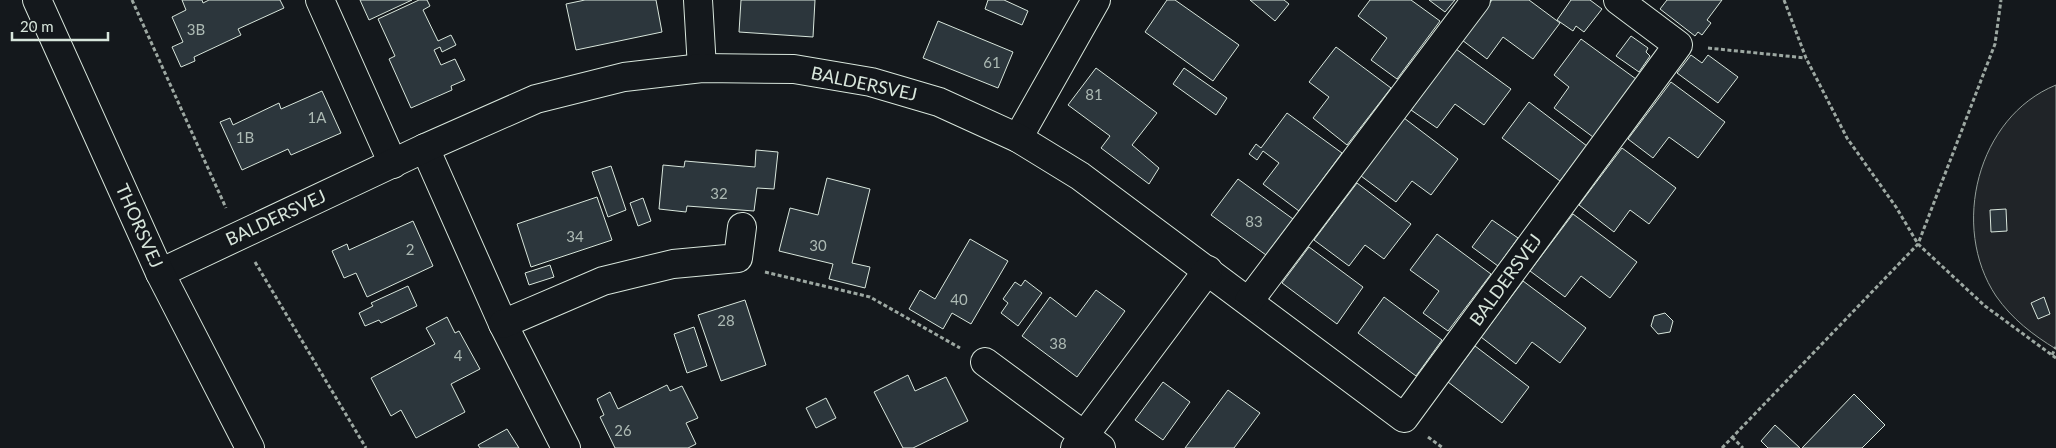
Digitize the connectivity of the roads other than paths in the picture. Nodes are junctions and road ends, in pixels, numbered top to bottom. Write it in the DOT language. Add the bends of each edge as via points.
graph roads {
  1 [pos="37,0"];
  2 [pos="321,0"];
  3 [pos="698,0"];
  4 [pos="1096,0"];
  5 [pos="1476,0"];
  6 [pos="1618,0"];
  7 [pos="702,68"];
  8 [pos="1018,138"];
  9 [pos="425,148"];
  10 [pos="393,164"];
  11 [pos="742,227"];
  12 [pos="1208,270"];
  13 [pos="160,273"];
  14 [pos="1249,301"];
  15 [pos="503,324"];
  16 [pos="985,362"];
  17 [pos="1087,444"];
  18 [pos="250,448"];
  19 [pos="566,448"];
  1 -- 13 [label="street, THORSVEJ"];
  2 -- 10 [label="street"];
  3 -- 7 [label="street"];
  4 -- 8 [label="street"];
  5 -- 14 [label="street"];
  6 -- 14 [label="street, BALDERSVEJ" via="1678,45 1404,418"];
  7 -- 8 [label="street, BALDERSVEJ" via="794,69 871,82 939,102"];
  7 -- 9 [label="street, BALDERSVEJ" via="624,77 536,99"];
  8 -- 12 [label="street, BALDERSVEJ" via="1080,176"];
  9 -- 10 [label="street, BALDERSVEJ"];
  9 -- 15 [label="street"];
  10 -- 13 [label="street, BALDERSVEJ"];
  11 -- 15 [label="street" via="738,258 673,264 603,281"];
  12 -- 14 [label="street, BALDERSVEJ"];
  12 -- 17 [label="street"];
  13 -- 18 [label="street, THORSVEJ"];
  15 -- 19 [label="street"];
  16 -- 17 [label="street"];
}
